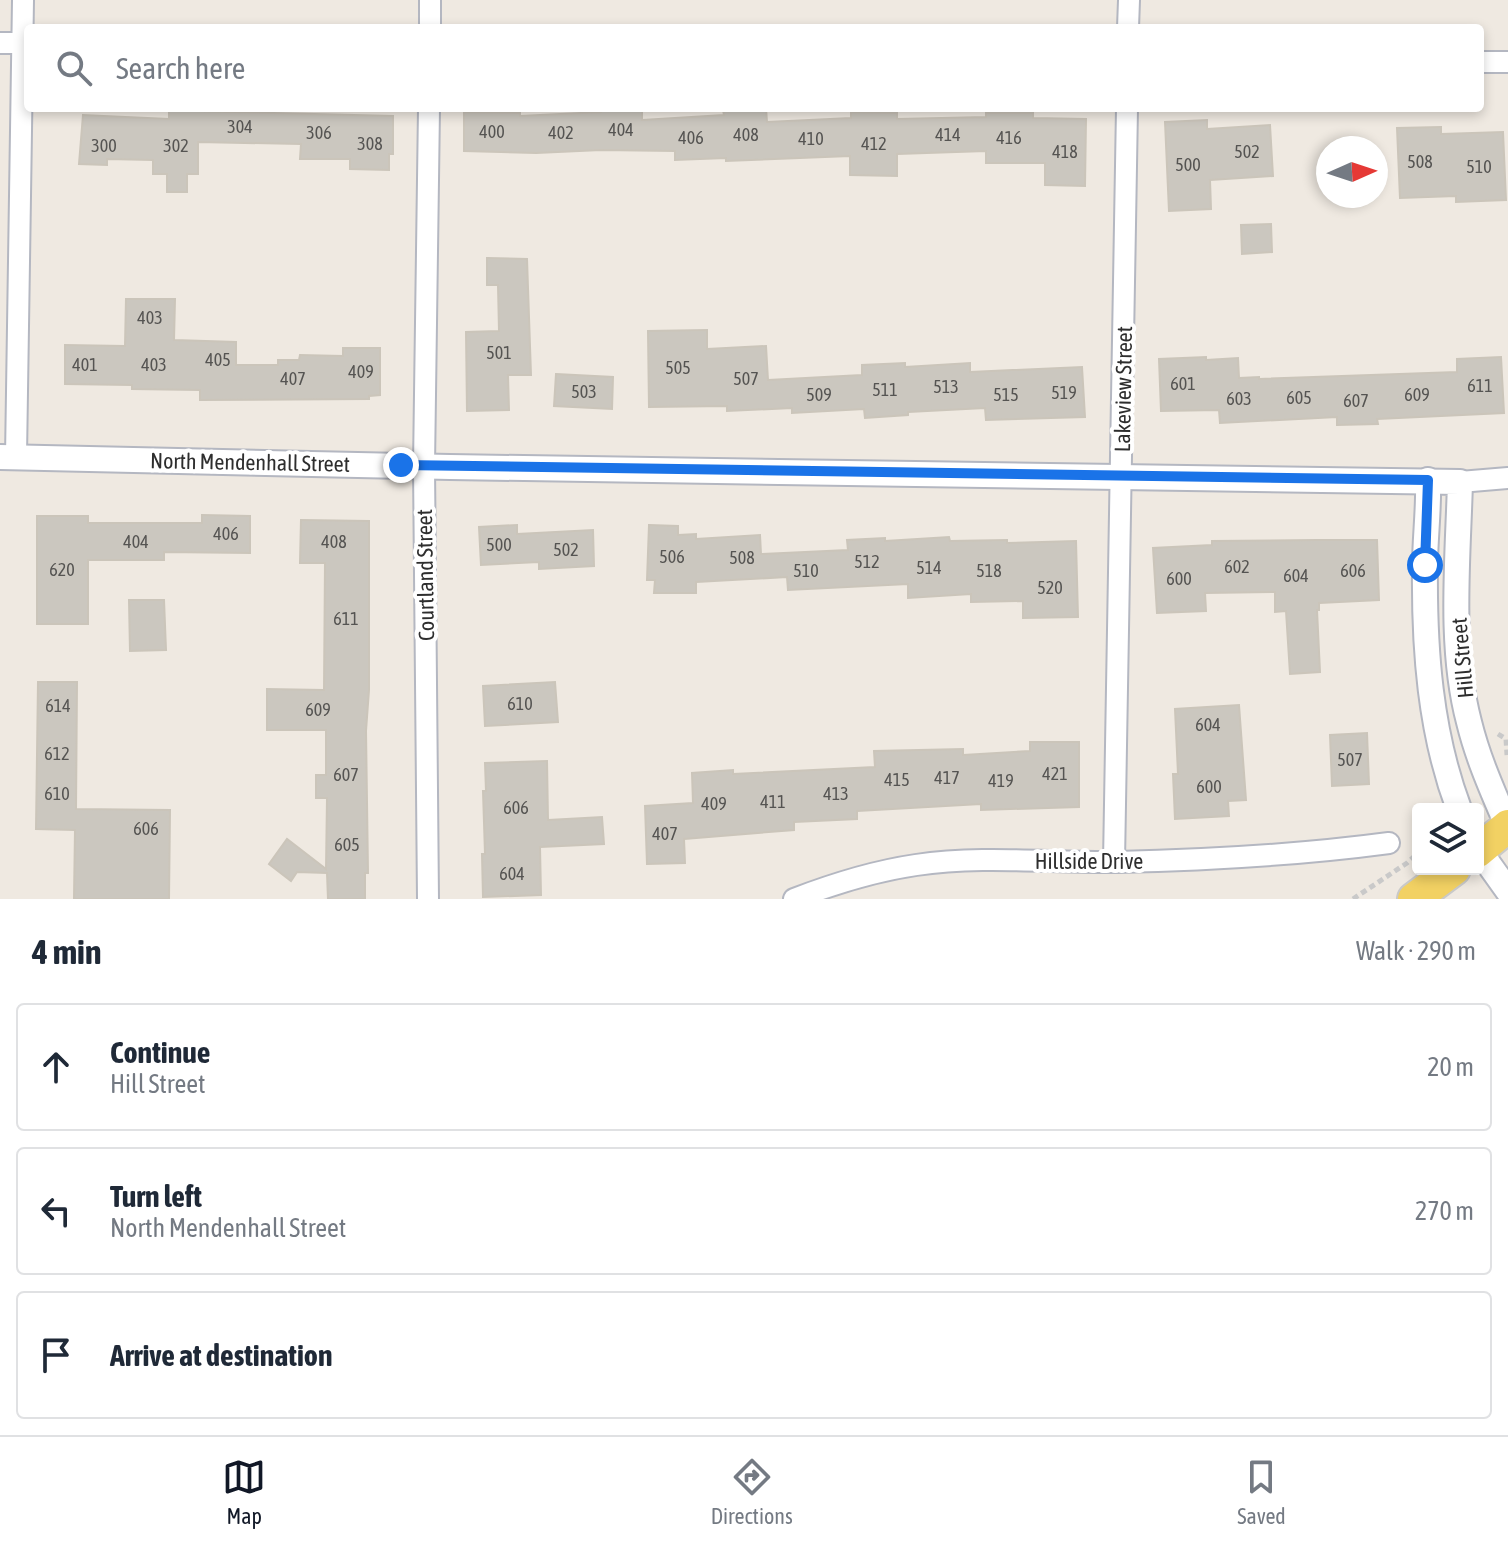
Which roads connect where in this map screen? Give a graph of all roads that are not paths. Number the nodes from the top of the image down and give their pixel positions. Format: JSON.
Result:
{"nodes":[{"id":1,"x":23,"y":0,"type":"edge"},
{"id":2,"x":430,"y":0,"type":"edge"},
{"id":3,"x":1129,"y":0,"type":"edge"},
{"id":4,"x":24,"y":24,"type":"edge"},
{"id":5,"x":430,"y":24,"type":"edge"},
{"id":6,"x":1128,"y":24,"type":"edge"},
{"id":7,"x":0,"y":43,"type":"edge"},
{"id":8,"x":24,"y":43,"type":"edge"},
{"id":9,"x":1484,"y":62,"type":"edge"},
{"id":10,"x":1508,"y":62,"type":"edge"},
{"id":11,"x":24,"y":67,"type":"edge"},
{"id":12,"x":429,"y":112,"type":"edge"},
{"id":13,"x":1127,"y":112,"type":"edge"},
{"id":14,"x":8,"y":457,"type":"edge"},
{"id":15,"x":424,"y":466,"type":"junction"},
{"id":16,"x":1122,"y":477,"type":"junction"},
{"id":17,"x":1508,"y":478,"type":"edge"},
{"id":18,"x":1428,"y":480,"type":"junction"},
{"id":19,"x":1460,"y":482,"type":"junction"},
{"id":20,"x":1457,"y":803,"type":"edge"},
{"id":21,"x":1508,"y":826,"type":"edge"},
{"id":22,"x":1389,"y":843,"type":"dead end"},
{"id":23,"x":1484,"y":845,"type":"edge"},
{"id":24,"x":1484,"y":858,"type":"edge"},
{"id":25,"x":1114,"y":862,"type":"junction"},
{"id":26,"x":1446,"y":875,"type":"edge"},
{"id":27,"x":1508,"y":891,"type":"edge"},
{"id":28,"x":428,"y":899,"type":"edge"},
{"id":29,"x":794,"y":899,"type":"edge"},
{"id":30,"x":1414,"y":899,"type":"edge"}],
"edges":[{"from":1,"to":4,"type":"street"},
{"from":2,"to":5,"type":"street"},
{"from":3,"to":6,"type":"street"},
{"from":7,"to":8,"type":"street"},
{"from":9,"to":10,"type":"street"},
{"from":11,"to":14,"type":"street"},
{"from":12,"to":15,"type":"street","name":"Courtland Street"},
{"from":13,"to":16,"type":"street","name":"Lakeview Street"},
{"from":14,"to":15,"type":"street","name":"North Mendenhall Street"},
{"from":15,"to":16,"type":"street","name":"North Mendenhall Street"},
{"from":15,"to":28,"type":"street","name":"Courtland Street"},
{"from":16,"to":18,"type":"street","name":"North Mendenhall Street"},
{"from":16,"to":25,"type":"street","name":"Lakeview Street"},
{"from":17,"to":19,"type":"street","name":"North Mendenhall Street"},
{"from":18,"to":19,"type":"street","name":"North Mendenhall Street"},
{"from":18,"to":20,"type":"street","name":"Hill Street"},
{"from":19,"to":21,"type":"street","name":"Hill Street"},
{"from":21,"to":23,"type":"main road"},
{"from":22,"to":25,"type":"street","name":"Hillside Drive"},
{"from":24,"to":27,"type":"street"},
{"from":25,"to":29,"type":"street","name":"Hillside Drive"},
{"from":26,"to":30,"type":"main road"}]}
